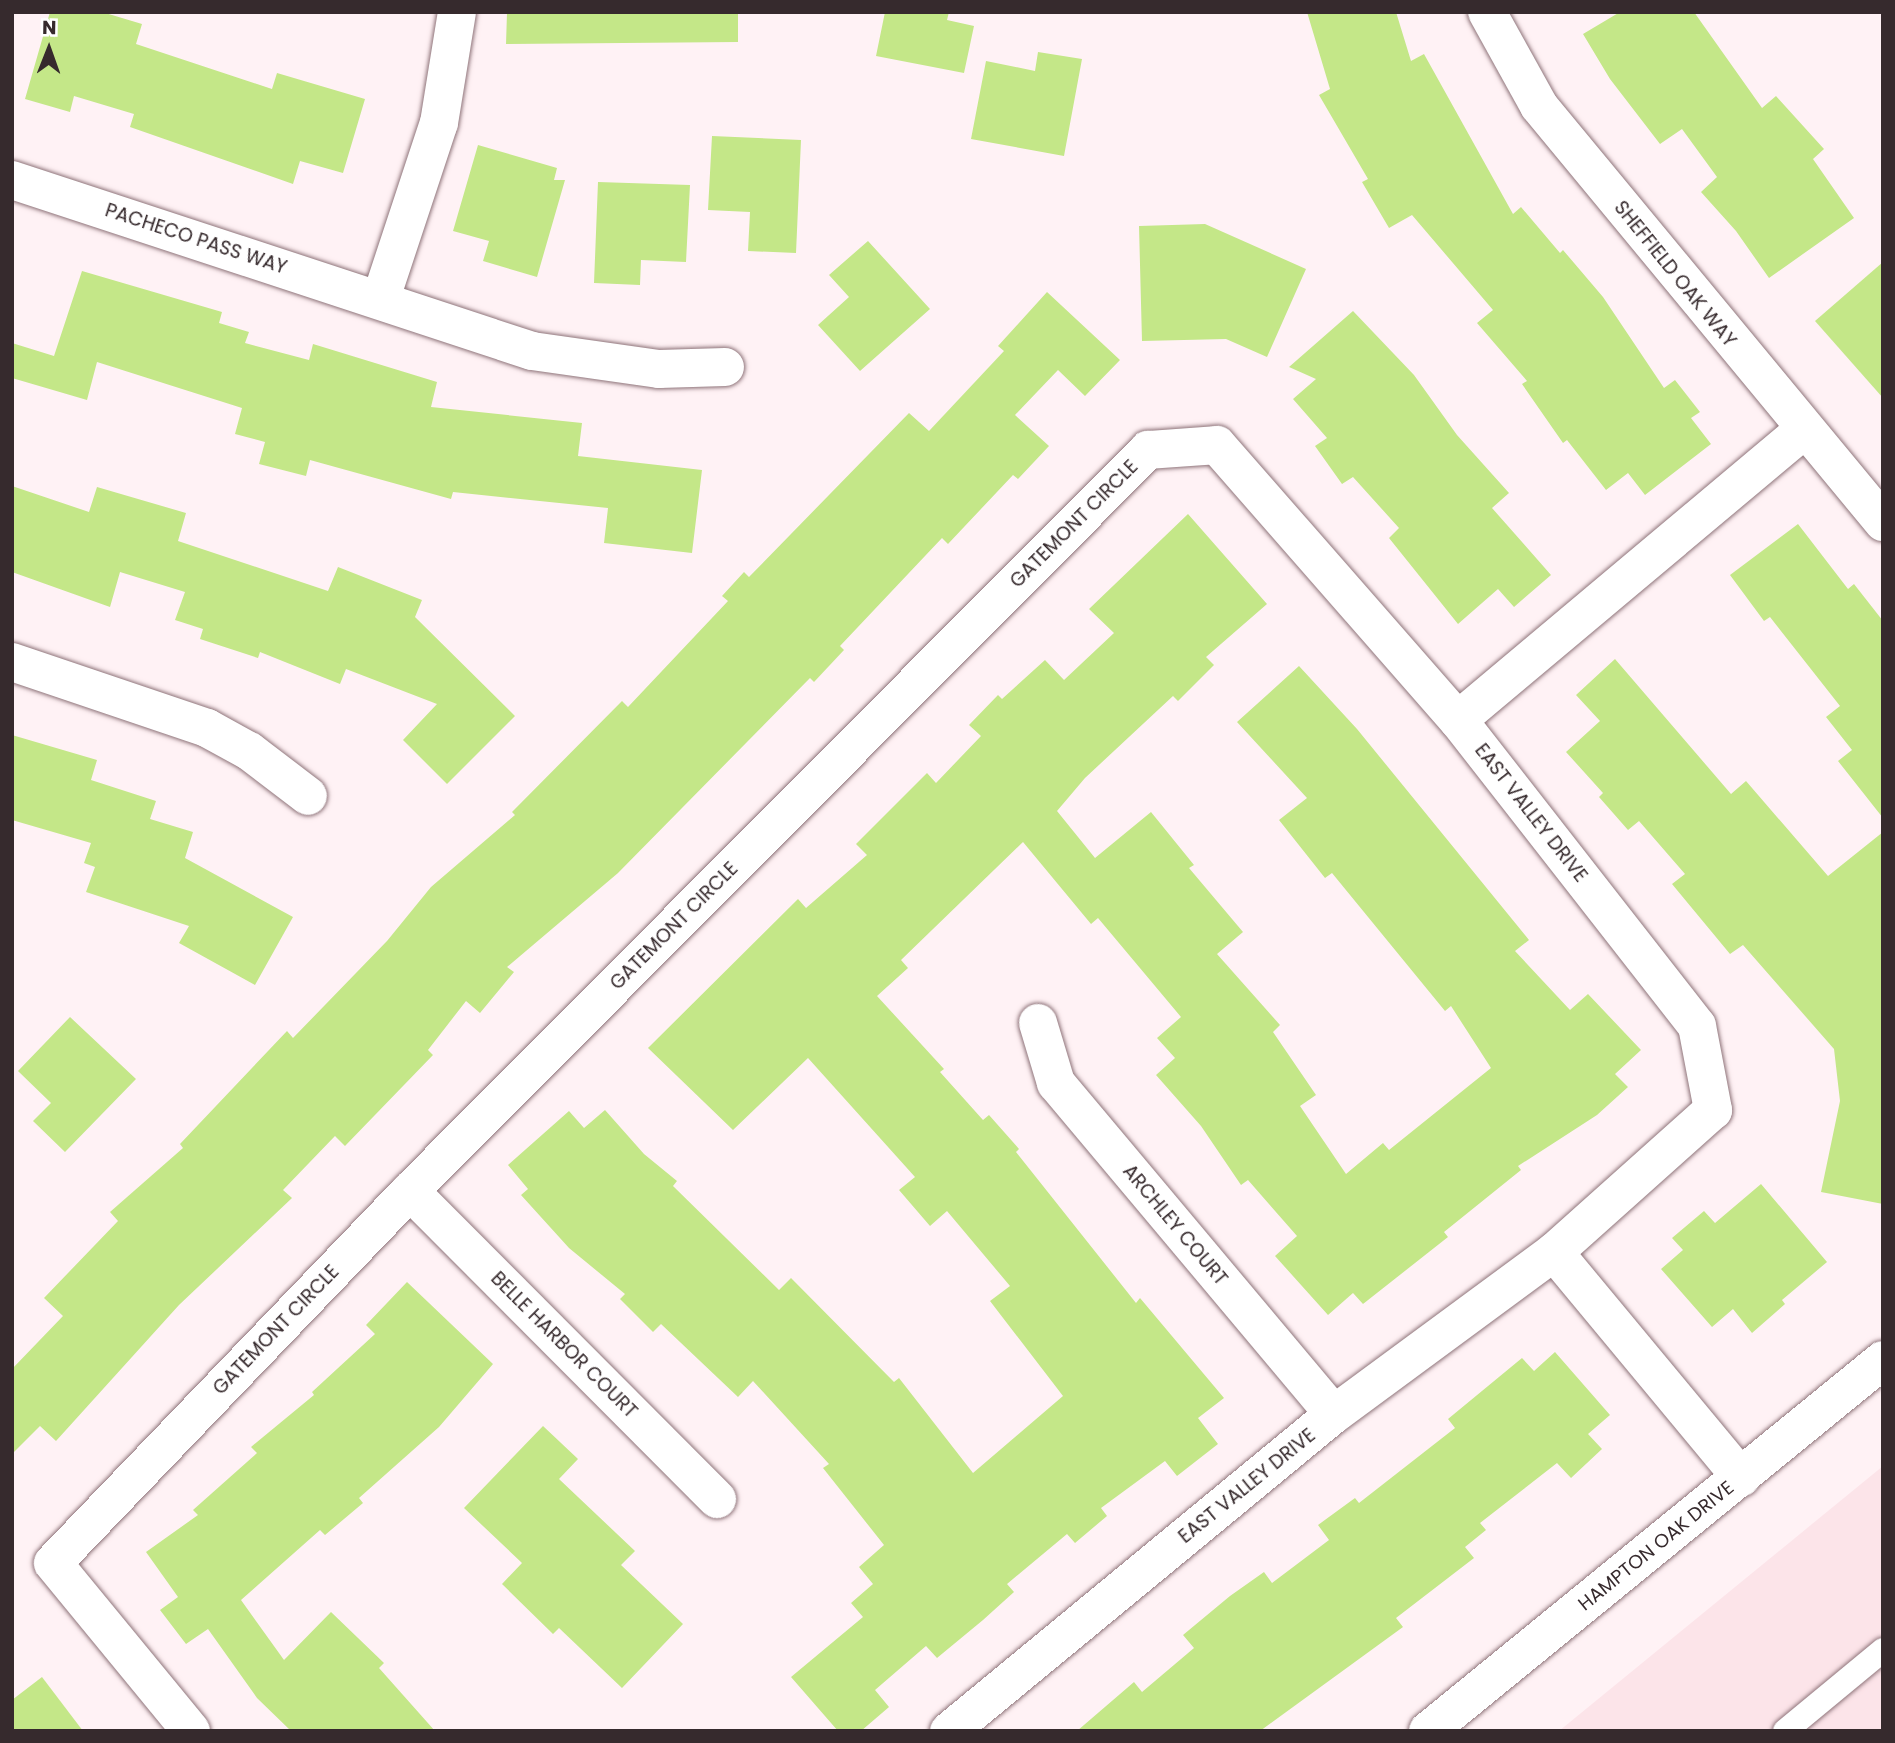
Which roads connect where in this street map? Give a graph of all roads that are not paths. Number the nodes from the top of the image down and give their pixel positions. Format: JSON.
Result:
{"nodes":[{"id":1,"x":457,"y":12,"type":"edge"},
{"id":2,"x":1487,"y":12,"type":"edge"},
{"id":3,"x":12,"y":180,"type":"edge"},
{"id":4,"x":380,"y":298,"type":"junction"},
{"id":5,"x":725,"y":367,"type":"dead end"},
{"id":6,"x":1803,"y":430,"type":"junction"},
{"id":7,"x":1883,"y":522,"type":"edge"},
{"id":8,"x":12,"y":662,"type":"edge"},
{"id":9,"x":1458,"y":720,"type":"junction"},
{"id":10,"x":308,"y":796,"type":"dead end"},
{"id":11,"x":1038,"y":1023,"type":"dead end"},
{"id":12,"x":410,"y":1191,"type":"junction"},
{"id":13,"x":1554,"y":1252,"type":"junction"},
{"id":14,"x":1883,"y":1360,"type":"edge"},
{"id":15,"x":1334,"y":1414,"type":"junction"},
{"id":16,"x":1741,"y":1477,"type":"junction"},
{"id":17,"x":717,"y":1499,"type":"dead end"},
{"id":18,"x":1883,"y":1650,"type":"edge"},
{"id":19,"x":191,"y":1731,"type":"edge"},
{"id":20,"x":949,"y":1731,"type":"edge"},
{"id":21,"x":1428,"y":1731,"type":"edge"},
{"id":22,"x":1785,"y":1731,"type":"edge"}],
"edges":[{"from":1,"to":4,"type":"street"},
{"from":2,"to":6,"type":"street","name":"SHEFFIELD OAK WAY"},
{"from":3,"to":4,"type":"street","name":"PACHECO PASS WAY"},
{"from":4,"to":5,"type":"street","name":"PACHECO PASS WAY"},
{"from":6,"to":7,"type":"street","name":"SHEFFIELD OAK WAY"},
{"from":6,"to":9,"type":"street"},
{"from":8,"to":10,"type":"street"},
{"from":9,"to":12,"type":"street","name":"GATEMONT CIRCLE"},
{"from":9,"to":13,"type":"street","name":"EAST VALLEY DRIVE"},
{"from":11,"to":15,"type":"street","name":"ARCHLEY COURT"},
{"from":12,"to":17,"type":"street","name":"BELLE HARBOR COURT"},
{"from":12,"to":19,"type":"street","name":"GATEMONT CIRCLE"},
{"from":13,"to":15,"type":"street","name":"EAST VALLEY DRIVE"},
{"from":13,"to":16,"type":"street"},
{"from":14,"to":16,"type":"street","name":"HAMPTON OAK DRIVE"},
{"from":15,"to":20,"type":"street","name":"EAST VALLEY DRIVE"},
{"from":16,"to":21,"type":"street","name":"HAMPTON OAK DRIVE"},
{"from":18,"to":22,"type":"lane"}]}
